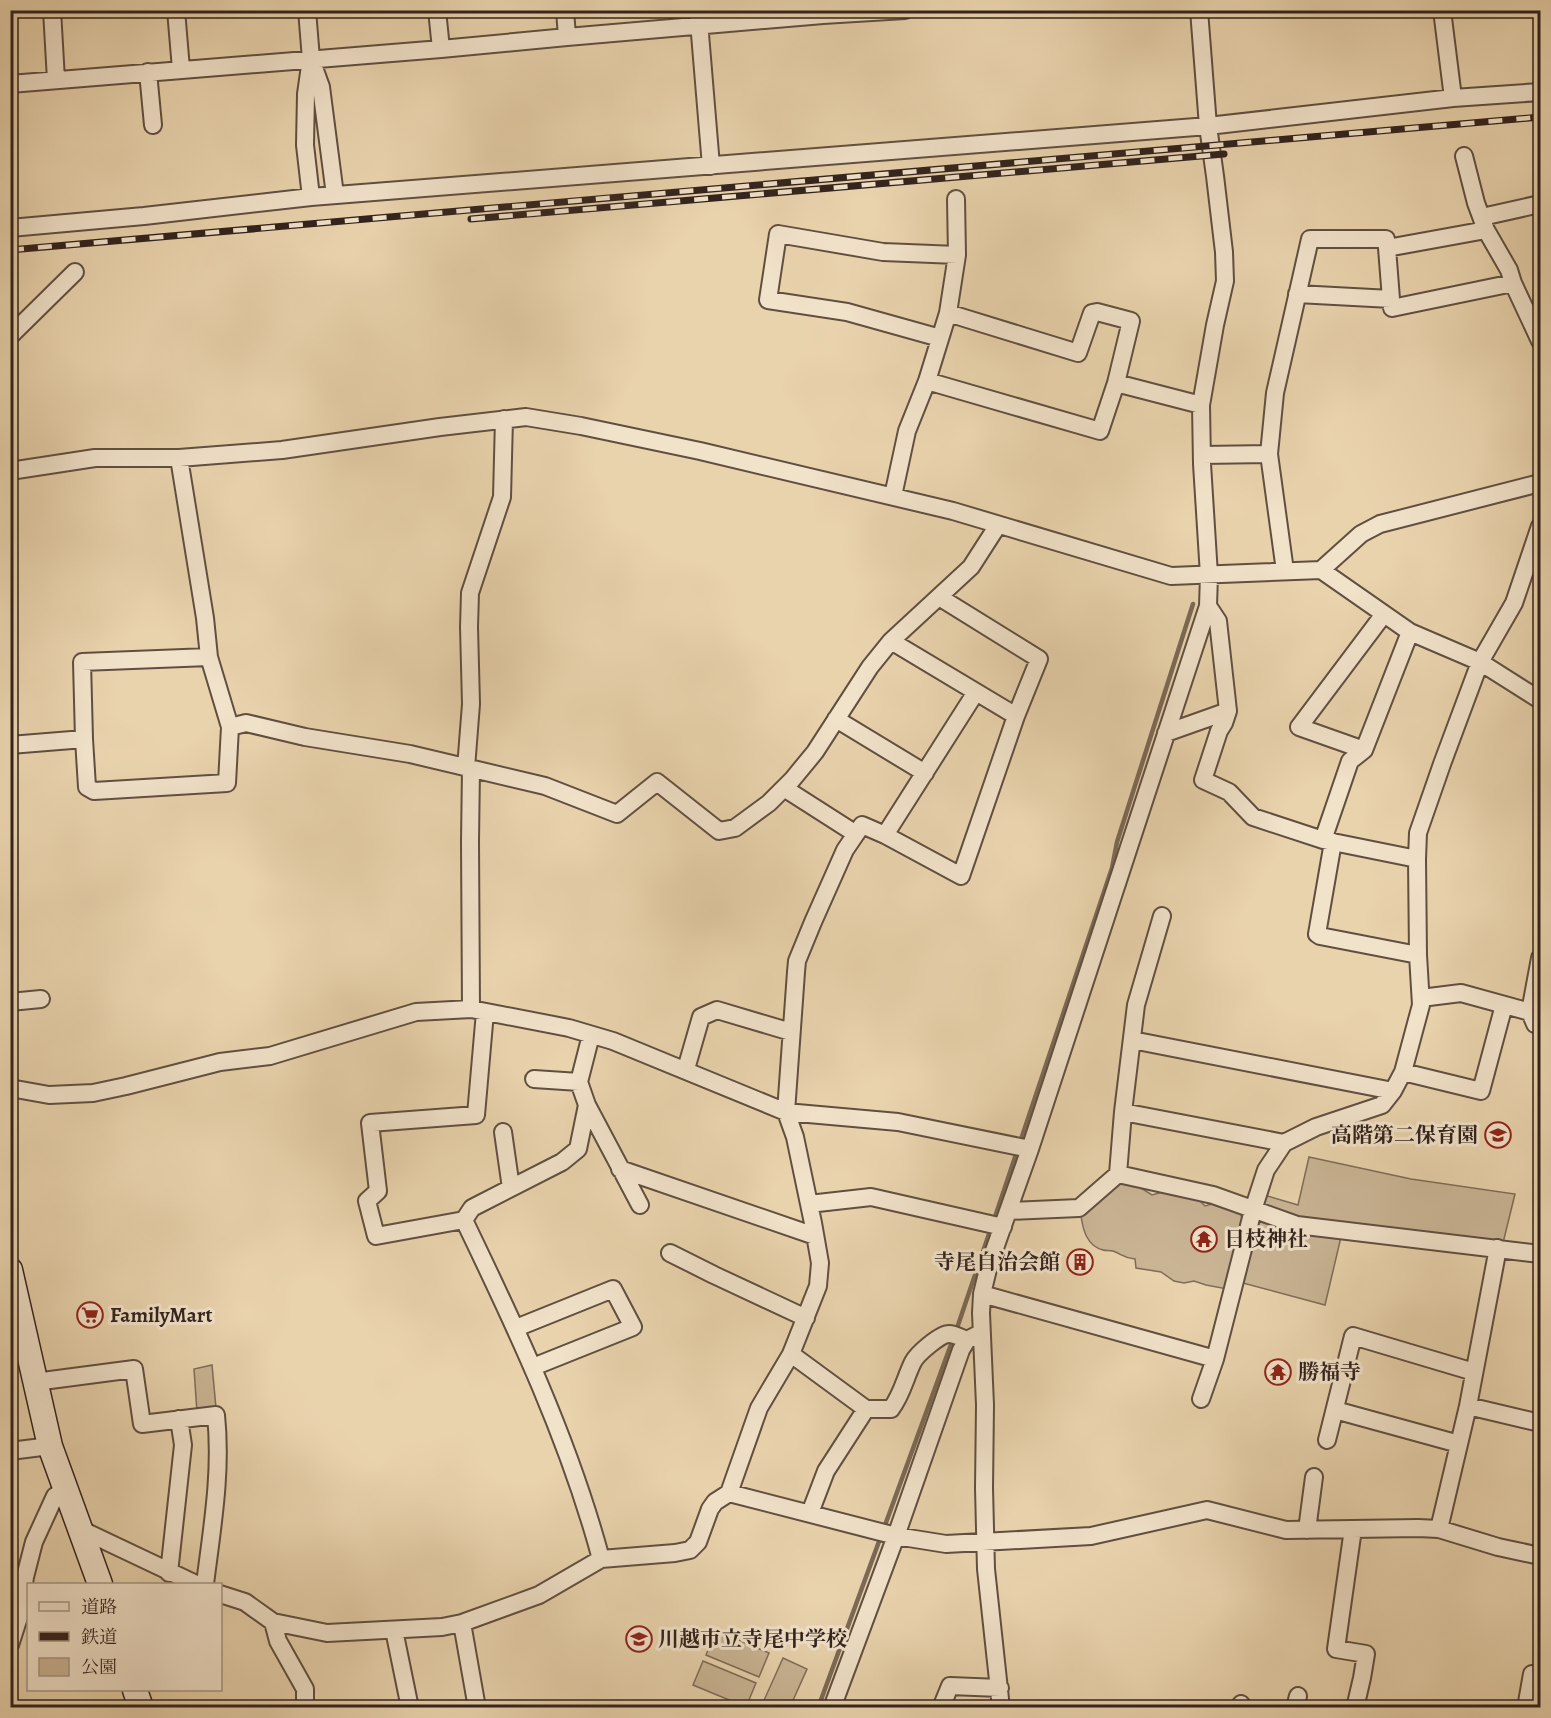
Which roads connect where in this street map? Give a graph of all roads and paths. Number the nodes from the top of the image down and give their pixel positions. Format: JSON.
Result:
{"nodes":[{"id":1,"x":52,"y":10,"type":"edge"},
{"id":2,"x":176,"y":10,"type":"edge"},
{"id":3,"x":307,"y":10,"type":"edge"},
{"id":4,"x":437,"y":10,"type":"edge"},
{"id":5,"x":565,"y":10,"type":"edge"},
{"id":6,"x":905,"y":10,"type":"edge"},
{"id":7,"x":1199,"y":10,"type":"edge"},
{"id":8,"x":1442,"y":10,"type":"edge"},
{"id":9,"x":823,"y":13,"type":"edge"},
{"id":10,"x":698,"y":18,"type":"edge"},
{"id":11,"x":567,"y":37,"type":"junction"},
{"id":12,"x":441,"y":50,"type":"junction"},
{"id":13,"x":311,"y":59,"type":"junction"},
{"id":14,"x":181,"y":69,"type":"junction"},
{"id":15,"x":148,"y":72,"type":"junction"},
{"id":16,"x":56,"y":80,"type":"junction"},
{"id":17,"x":10,"y":84,"type":"edge"},
{"id":18,"x":1540,"y":92,"type":"edge"},
{"id":19,"x":1453,"y":98,"type":"junction"},
{"id":20,"x":153,"y":125,"type":"dead end"},
{"id":21,"x":1208,"y":126,"type":"junction"},
{"id":22,"x":1464,"y":156,"type":"dead end"},
{"id":23,"x":711,"y":166,"type":"junction"},
{"id":24,"x":335,"y":195,"type":"junction"},
{"id":25,"x":311,"y":197,"type":"junction"},
{"id":26,"x":956,"y":199,"type":"dead end"},
{"id":27,"x":1540,"y":204,"type":"edge"},
{"id":28,"x":1484,"y":223,"type":"junction"},
{"id":29,"x":10,"y":228,"type":"edge"},
{"id":30,"x":1388,"y":248,"type":"junction"},
{"id":31,"x":957,"y":255,"type":"junction"},
{"id":32,"x":75,"y":272,"type":"dead end"},
{"id":33,"x":1513,"y":283,"type":"junction"},
{"id":34,"x":1297,"y":294,"type":"junction"},
{"id":35,"x":1391,"y":299,"type":"junction"},
{"id":36,"x":948,"y":313,"type":"junction"},
{"id":37,"x":10,"y":336,"type":"edge"},
{"id":38,"x":940,"y":338,"type":"junction"},
{"id":39,"x":1540,"y":341,"type":"edge"},
{"id":40,"x":927,"y":381,"type":"junction"},
{"id":41,"x":1116,"y":383,"type":"junction"},
{"id":42,"x":1201,"y":405,"type":"junction"},
{"id":43,"x":504,"y":419,"type":"junction"},
{"id":44,"x":1269,"y":454,"type":"junction"},
{"id":45,"x":1202,"y":455,"type":"junction"},
{"id":46,"x":179,"y":458,"type":"junction"},
{"id":47,"x":10,"y":471,"type":"edge"},
{"id":48,"x":1540,"y":483,"type":"edge"},
{"id":49,"x":893,"y":496,"type":"junction"},
{"id":50,"x":998,"y":525,"type":"junction"},
{"id":51,"x":1540,"y":526,"type":"edge"},
{"id":52,"x":1321,"y":570,"type":"junction"},
{"id":53,"x":1284,"y":571,"type":"junction"},
{"id":54,"x":1209,"y":575,"type":"junction"},
{"id":55,"x":939,"y":597,"type":"junction"},
{"id":56,"x":1208,"y":606,"type":"junction"},
{"id":57,"x":1384,"y":614,"type":"junction"},
{"id":58,"x":1410,"y":632,"type":"junction"},
{"id":59,"x":891,"y":641,"type":"junction"},
{"id":60,"x":209,"y":657,"type":"junction"},
{"id":61,"x":1480,"y":662,"type":"junction"},
{"id":62,"x":976,"y":692,"type":"junction"},
{"id":63,"x":1540,"y":700,"type":"edge"},
{"id":64,"x":1228,"y":711,"type":"junction"},
{"id":65,"x":1016,"y":716,"type":"junction"},
{"id":66,"x":836,"y":719,"type":"junction"},
{"id":67,"x":230,"y":727,"type":"junction"},
{"id":68,"x":1166,"y":733,"type":"junction"},
{"id":69,"x":84,"y":739,"type":"junction"},
{"id":70,"x":10,"y":745,"type":"edge"},
{"id":71,"x":1364,"y":750,"type":"junction"},
{"id":72,"x":468,"y":768,"type":"junction"},
{"id":73,"x":924,"y":773,"type":"junction"},
{"id":74,"x":784,"y":788,"type":"junction"},
{"id":75,"x":856,"y":834,"type":"junction"},
{"id":76,"x":885,"y":835,"type":"junction"},
{"id":77,"x":1328,"y":841,"type":"junction"},
{"id":78,"x":1417,"y":859,"type":"junction"},
{"id":79,"x":1162,"y":916,"type":"dead end"},
{"id":80,"x":1418,"y":955,"type":"junction"},
{"id":81,"x":1540,"y":958,"type":"edge"},
{"id":82,"x":1540,"y":967,"type":"edge"},
{"id":83,"x":1420,"y":998,"type":"junction"},
{"id":84,"x":40,"y":999,"type":"dead end"},
{"id":85,"x":10,"y":1002,"type":"edge"},
{"id":86,"x":1504,"y":1005,"type":"junction"},
{"id":87,"x":478,"y":1011,"type":"junction"},
{"id":88,"x":1535,"y":1018,"type":"edge"},
{"id":89,"x":791,"y":1032,"type":"junction"},
{"id":90,"x":591,"y":1035,"type":"junction"},
{"id":91,"x":1132,"y":1040,"type":"junction"},
{"id":92,"x":686,"y":1070,"type":"junction"},
{"id":93,"x":1403,"y":1072,"type":"junction"},
{"id":94,"x":534,"y":1079,"type":"dead end"},
{"id":95,"x":579,"y":1082,"type":"junction"},
{"id":96,"x":10,"y":1088,"type":"edge"},
{"id":97,"x":1393,"y":1091,"type":"junction"},
{"id":98,"x":587,"y":1104,"type":"junction"},
{"id":99,"x":786,"y":1112,"type":"junction"},
{"id":100,"x":1123,"y":1112,"type":"junction"},
{"id":101,"x":503,"y":1132,"type":"dead end"},
{"id":102,"x":1284,"y":1143,"type":"junction"},
{"id":103,"x":1030,"y":1149,"type":"junction"},
{"id":104,"x":620,"y":1168,"type":"junction"},
{"id":105,"x":1118,"y":1174,"type":"junction"},
{"id":106,"x":511,"y":1188,"type":"junction"},
{"id":107,"x":809,"y":1204,"type":"junction"},
{"id":108,"x":640,"y":1206,"type":"dead end"},
{"id":109,"x":1253,"y":1210,"type":"junction"},
{"id":110,"x":1006,"y":1219,"type":"junction"},
{"id":111,"x":464,"y":1220,"type":"junction"},
{"id":112,"x":815,"y":1236,"type":"junction"},
{"id":113,"x":1498,"y":1248,"type":"junction"},
{"id":114,"x":670,"y":1253,"type":"dead end"},
{"id":115,"x":1540,"y":1254,"type":"edge"},
{"id":116,"x":10,"y":1270,"type":"edge"},
{"id":117,"x":982,"y":1294,"type":"junction"},
{"id":118,"x":806,"y":1318,"type":"junction"},
{"id":119,"x":516,"y":1328,"type":"junction"},
{"id":120,"x":974,"y":1336,"type":"junction"},
{"id":121,"x":791,"y":1354,"type":"junction"},
{"id":122,"x":1215,"y":1359,"type":"junction"},
{"id":123,"x":533,"y":1367,"type":"junction"},
{"id":124,"x":1474,"y":1372,"type":"junction"},
{"id":125,"x":36,"y":1382,"type":"junction"},
{"id":126,"x":1201,"y":1399,"type":"dead end"},
{"id":127,"x":1468,"y":1406,"type":"junction"},
{"id":128,"x":866,"y":1409,"type":"junction"},
{"id":129,"x":1335,"y":1410,"type":"junction"},
{"id":130,"x":179,"y":1419,"type":"junction"},
{"id":131,"x":1540,"y":1422,"type":"edge"},
{"id":132,"x":1327,"y":1440,"type":"dead end"},
{"id":133,"x":1459,"y":1444,"type":"junction"},
{"id":134,"x":50,"y":1446,"type":"junction"},
{"id":135,"x":10,"y":1451,"type":"edge"},
{"id":136,"x":1314,"y":1477,"type":"dead end"},
{"id":137,"x":65,"y":1490,"type":"junction"},
{"id":138,"x":729,"y":1493,"type":"junction"},
{"id":139,"x":810,"y":1513,"type":"junction"},
{"id":140,"x":1353,"y":1529,"type":"junction"},
{"id":141,"x":1439,"y":1529,"type":"junction"},
{"id":142,"x":82,"y":1530,"type":"junction"},
{"id":143,"x":1307,"y":1530,"type":"junction"},
{"id":144,"x":896,"y":1536,"type":"junction"},
{"id":145,"x":985,"y":1542,"type":"junction"},
{"id":146,"x":1540,"y":1556,"type":"edge"},
{"id":147,"x":601,"y":1559,"type":"junction"},
{"id":148,"x":10,"y":1569,"type":"edge"},
{"id":149,"x":169,"y":1573,"type":"junction"},
{"id":150,"x":26,"y":1577,"type":"junction"},
{"id":151,"x":100,"y":1583,"type":"edge"},
{"id":152,"x":194,"y":1583,"type":"edge"},
{"id":153,"x":205,"y":1583,"type":"edge"},
{"id":154,"x":222,"y":1595,"type":"edge"},
{"id":155,"x":273,"y":1622,"type":"junction"},
{"id":156,"x":462,"y":1623,"type":"junction"},
{"id":157,"x":394,"y":1630,"type":"junction"},
{"id":158,"x":10,"y":1645,"type":"edge"},
{"id":159,"x":1540,"y":1675,"type":"edge"},
{"id":160,"x":1000,"y":1688,"type":"junction"},
{"id":161,"x":136,"y":1691,"type":"edge"},
{"id":162,"x":141,"y":1707,"type":"edge"},
{"id":163,"x":305,"y":1707,"type":"edge"},
{"id":164,"x":410,"y":1707,"type":"edge"},
{"id":165,"x":477,"y":1707,"type":"edge"},
{"id":166,"x":832,"y":1707,"type":"edge"},
{"id":167,"x":941,"y":1707,"type":"edge"},
{"id":168,"x":1001,"y":1707,"type":"edge"},
{"id":169,"x":1355,"y":1707,"type":"edge"},
{"id":170,"x":1526,"y":1707,"type":"edge"}],
"edges":[{"from":1,"to":16,"type":"street"},
{"from":2,"to":14,"type":"street"},
{"from":3,"to":13,"type":"street"},
{"from":4,"to":12,"type":"street"},
{"from":5,"to":11,"type":"street"},
{"from":6,"to":9,"type":"street"},
{"from":7,"to":21,"type":"street"},
{"from":8,"to":19,"type":"street"},
{"from":9,"to":10,"type":"street"},
{"from":10,"to":11,"type":"street"},
{"from":10,"to":23,"type":"street"},
{"from":11,"to":12,"type":"street"},
{"from":12,"to":13,"type":"street"},
{"from":13,"to":14,"type":"street"},
{"from":13,"to":24,"type":"street"},
{"from":13,"to":25,"type":"street"},
{"from":14,"to":15,"type":"street"},
{"from":15,"to":16,"type":"street"},
{"from":15,"to":20,"type":"street"},
{"from":16,"to":17,"type":"street"},
{"from":18,"to":19,"type":"street"},
{"from":19,"to":21,"type":"street"},
{"from":21,"to":23,"type":"street"},
{"from":21,"to":42,"type":"street"},
{"from":22,"to":28,"type":"street"},
{"from":23,"to":24,"type":"street"},
{"from":24,"to":25,"type":"street"},
{"from":25,"to":29,"type":"street"},
{"from":26,"to":31,"type":"street"},
{"from":27,"to":28,"type":"street"},
{"from":28,"to":30,"type":"street"},
{"from":28,"to":33,"type":"street"},
{"from":30,"to":34,"type":"street"},
{"from":30,"to":35,"type":"street"},
{"from":31,"to":36,"type":"street"},
{"from":31,"to":38,"type":"street"},
{"from":32,"to":37,"type":"street"},
{"from":33,"to":35,"type":"street"},
{"from":33,"to":39,"type":"street"},
{"from":34,"to":35,"type":"street"},
{"from":34,"to":44,"type":"street"},
{"from":36,"to":38,"type":"street"},
{"from":36,"to":41,"type":"street"},
{"from":38,"to":40,"type":"street"},
{"from":40,"to":41,"type":"street"},
{"from":40,"to":49,"type":"street"},
{"from":41,"to":42,"type":"street"},
{"from":42,"to":45,"type":"street"},
{"from":43,"to":46,"type":"street"},
{"from":43,"to":49,"type":"street"},
{"from":43,"to":72,"type":"street"},
{"from":44,"to":45,"type":"street"},
{"from":44,"to":53,"type":"street"},
{"from":45,"to":54,"type":"street"},
{"from":46,"to":47,"type":"street"},
{"from":46,"to":60,"type":"street"},
{"from":48,"to":52,"type":"street"},
{"from":49,"to":50,"type":"street"},
{"from":50,"to":54,"type":"street"},
{"from":50,"to":55,"type":"street"},
{"from":51,"to":61,"type":"street"},
{"from":52,"to":53,"type":"street"},
{"from":52,"to":57,"type":"street"},
{"from":53,"to":54,"type":"street"},
{"from":54,"to":56,"type":"street"},
{"from":55,"to":59,"type":"street"},
{"from":55,"to":65,"type":"street"},
{"from":56,"to":64,"type":"street"},
{"from":56,"to":68,"type":"street"},
{"from":57,"to":58,"type":"street"},
{"from":57,"to":71,"type":"street"},
{"from":58,"to":61,"type":"street"},
{"from":58,"to":71,"type":"street"},
{"from":59,"to":62,"type":"street"},
{"from":59,"to":66,"type":"street"},
{"from":60,"to":67,"type":"street"},
{"from":60,"to":69,"type":"street"},
{"from":61,"to":63,"type":"street"},
{"from":61,"to":78,"type":"street"},
{"from":62,"to":65,"type":"street"},
{"from":62,"to":73,"type":"street"},
{"from":64,"to":68,"type":"street"},
{"from":64,"to":77,"type":"street"},
{"from":65,"to":76,"type":"street"},
{"from":66,"to":73,"type":"street"},
{"from":66,"to":74,"type":"street"},
{"from":67,"to":69,"type":"street"},
{"from":67,"to":72,"type":"street"},
{"from":68,"to":103,"type":"street"},
{"from":69,"to":70,"type":"street"},
{"from":71,"to":77,"type":"street"},
{"from":72,"to":74,"type":"street"},
{"from":72,"to":87,"type":"street"},
{"from":73,"to":76,"type":"street"},
{"from":74,"to":75,"type":"street"},
{"from":75,"to":76,"type":"street"},
{"from":75,"to":89,"type":"street"},
{"from":77,"to":78,"type":"street"},
{"from":77,"to":80,"type":"street"},
{"from":78,"to":80,"type":"street"},
{"from":79,"to":91,"type":"street"},
{"from":80,"to":83,"type":"street"},
{"from":81,"to":82,"type":"street"},
{"from":82,"to":88,"type":"street"},
{"from":83,"to":86,"type":"street"},
{"from":83,"to":93,"type":"street"},
{"from":84,"to":85,"type":"street"},
{"from":86,"to":88,"type":"street"},
{"from":86,"to":93,"type":"street"},
{"from":87,"to":90,"type":"street"},
{"from":87,"to":96,"type":"street"},
{"from":87,"to":111,"type":"street"},
{"from":89,"to":92,"type":"street"},
{"from":89,"to":99,"type":"street"},
{"from":90,"to":92,"type":"street"},
{"from":90,"to":95,"type":"street"},
{"from":91,"to":97,"type":"street"},
{"from":91,"to":100,"type":"street"},
{"from":92,"to":99,"type":"street"},
{"from":93,"to":97,"type":"street"},
{"from":94,"to":95,"type":"street"},
{"from":95,"to":98,"type":"street"},
{"from":97,"to":102,"type":"street"},
{"from":98,"to":104,"type":"street"},
{"from":98,"to":106,"type":"street"},
{"from":99,"to":103,"type":"street"},
{"from":99,"to":107,"type":"street"},
{"from":100,"to":102,"type":"street"},
{"from":100,"to":105,"type":"street"},
{"from":101,"to":106,"type":"street"},
{"from":102,"to":109,"type":"street"},
{"from":103,"to":110,"type":"street"},
{"from":104,"to":108,"type":"street"},
{"from":104,"to":112,"type":"street"},
{"from":105,"to":109,"type":"street"},
{"from":105,"to":110,"type":"street"},
{"from":106,"to":111,"type":"street"},
{"from":107,"to":110,"type":"street"},
{"from":107,"to":112,"type":"street"},
{"from":109,"to":113,"type":"street"},
{"from":109,"to":122,"type":"street"},
{"from":110,"to":117,"type":"street"},
{"from":111,"to":119,"type":"street"},
{"from":112,"to":118,"type":"street"},
{"from":113,"to":115,"type":"street"},
{"from":113,"to":124,"type":"street"},
{"from":114,"to":118,"type":"street"},
{"from":116,"to":125,"type":"street"},
{"from":117,"to":120,"type":"street"},
{"from":117,"to":122,"type":"street"},
{"from":118,"to":121,"type":"street"},
{"from":119,"to":123,"type":"street"},
{"from":119,"to":123,"type":"street"},
{"from":120,"to":128,"type":"street"},
{"from":120,"to":144,"type":"street"},
{"from":120,"to":145,"type":"street"},
{"from":121,"to":128,"type":"street"},
{"from":121,"to":138,"type":"street"},
{"from":122,"to":126,"type":"street"},
{"from":123,"to":147,"type":"street"},
{"from":124,"to":127,"type":"street"},
{"from":124,"to":129,"type":"street"},
{"from":125,"to":130,"type":"street"},
{"from":125,"to":134,"type":"street"},
{"from":127,"to":131,"type":"street"},
{"from":127,"to":133,"type":"street"},
{"from":128,"to":139,"type":"street"},
{"from":129,"to":132,"type":"street"},
{"from":129,"to":133,"type":"street"},
{"from":130,"to":149,"type":"street"},
{"from":130,"to":153,"type":"street"},
{"from":133,"to":141,"type":"street"},
{"from":134,"to":135,"type":"street"},
{"from":134,"to":137,"type":"street"},
{"from":136,"to":143,"type":"street"},
{"from":137,"to":142,"type":"street"},
{"from":137,"to":150,"type":"street"},
{"from":138,"to":139,"type":"street"},
{"from":138,"to":147,"type":"street"},
{"from":139,"to":144,"type":"street"},
{"from":140,"to":141,"type":"street"},
{"from":140,"to":143,"type":"street"},
{"from":140,"to":169,"type":"street"},
{"from":141,"to":146,"type":"street"},
{"from":142,"to":149,"type":"street"},
{"from":142,"to":151,"type":"street"},
{"from":143,"to":145,"type":"street"},
{"from":144,"to":145,"type":"street"},
{"from":144,"to":166,"type":"street"},
{"from":145,"to":160,"type":"street"},
{"from":147,"to":156,"type":"street"},
{"from":148,"to":150,"type":"street"},
{"from":149,"to":152,"type":"street"},
{"from":150,"to":158,"type":"street"},
{"from":154,"to":155,"type":"street"},
{"from":155,"to":157,"type":"street"},
{"from":155,"to":163,"type":"street"},
{"from":156,"to":157,"type":"street"},
{"from":156,"to":165,"type":"street"},
{"from":157,"to":164,"type":"street"},
{"from":159,"to":170,"type":"street"},
{"from":160,"to":167,"type":"street"},
{"from":160,"to":168,"type":"street"},
{"from":161,"to":162,"type":"street"}]}
